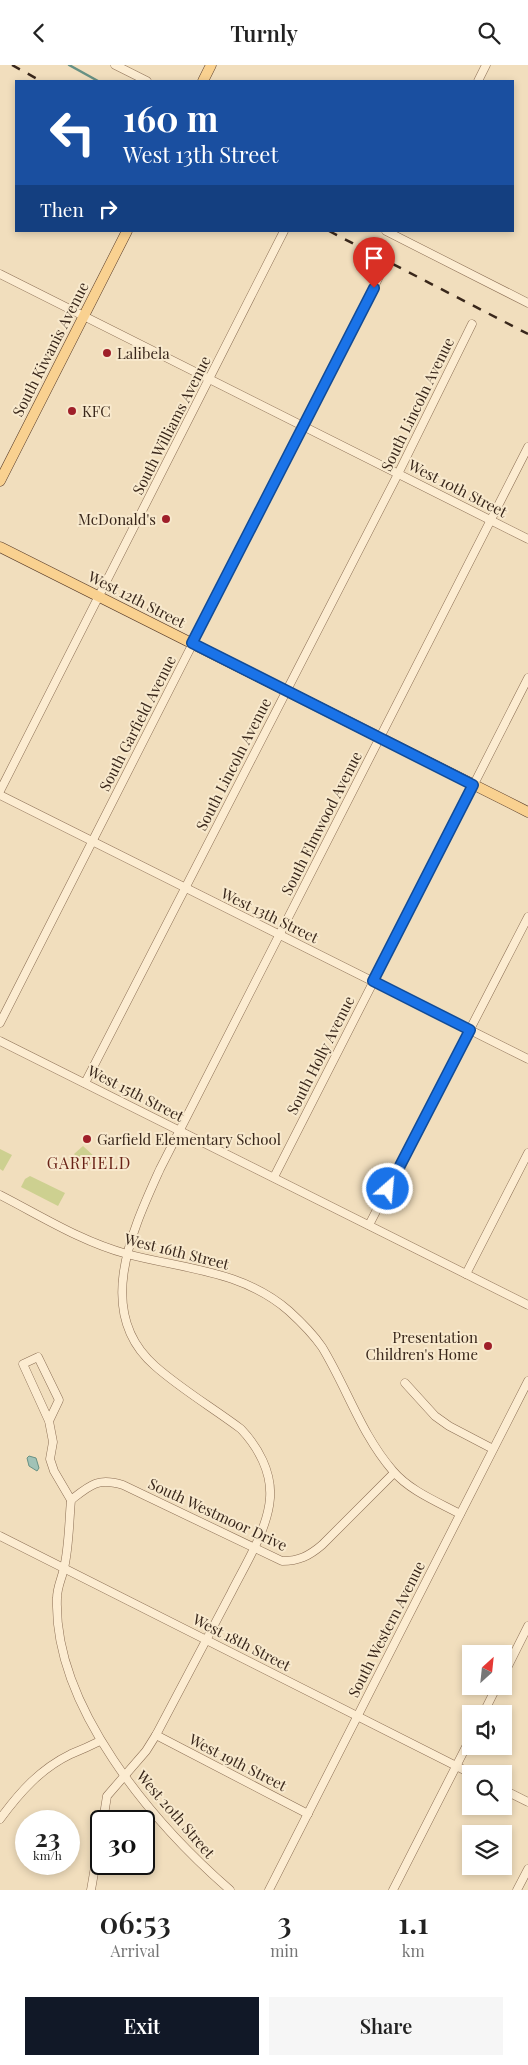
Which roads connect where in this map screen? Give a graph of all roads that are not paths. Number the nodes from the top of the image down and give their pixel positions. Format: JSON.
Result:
{"nodes":[{"id":1,"x":115,"y":65,"type":"edge"},
{"id":2,"x":211,"y":65,"type":"edge"},
{"id":3,"x":486,"y":65,"type":"edge"},
{"id":4,"x":145,"y":80,"type":"edge"},
{"id":5,"x":204,"y":80,"type":"edge"},
{"id":6,"x":478,"y":80,"type":"edge"},
{"id":7,"x":126,"y":232,"type":"edge"},
{"id":8,"x":283,"y":232,"type":"edge"},
{"id":9,"x":400,"y":234,"type":"edge"},
{"id":10,"x":0,"y":274,"type":"edge"},
{"id":11,"x":380,"y":275,"type":"dead end"},
{"id":12,"x":528,"y":303,"type":"edge"},
{"id":13,"x":84,"y":317,"type":"junction"},
{"id":14,"x":472,"y":323,"type":"dead end"},
{"id":15,"x":209,"y":379,"type":"junction"},
{"id":16,"x":303,"y":427,"type":"junction"},
{"id":17,"x":528,"y":447,"type":"edge"},
{"id":18,"x":398,"y":474,"type":"junction"},
{"id":19,"x":0,"y":481,"type":"edge"},
{"id":20,"x":491,"y":520,"type":"junction"},
{"id":21,"x":528,"y":539,"type":"edge"},
{"id":22,"x":0,"y":547,"type":"edge"},
{"id":23,"x":99,"y":596,"type":"junction"},
{"id":24,"x":192,"y":643,"type":"junction"},
{"id":25,"x":528,"y":678,"type":"edge"},
{"id":26,"x":286,"y":691,"type":"junction"},
{"id":27,"x":380,"y":738,"type":"junction"},
{"id":28,"x":473,"y":785,"type":"junction"},
{"id":29,"x":0,"y":791,"type":"edge"},
{"id":30,"x":0,"y":795,"type":"edge"},
{"id":31,"x":528,"y":812,"type":"edge"},
{"id":32,"x":92,"y":841,"type":"junction"},
{"id":33,"x":186,"y":888,"type":"junction"},
{"id":34,"x":528,"y":917,"type":"edge"},
{"id":35,"x":280,"y":935,"type":"junction"},
{"id":36,"x":373,"y":981,"type":"junction"},
{"id":37,"x":0,"y":1023,"type":"edge"},
{"id":38,"x":470,"y":1030,"type":"junction"},
{"id":39,"x":0,"y":1041,"type":"edge"},
{"id":40,"x":528,"y":1059,"type":"edge"},
{"id":41,"x":85,"y":1083,"type":"junction"},
{"id":42,"x":180,"y":1131,"type":"junction"},
{"id":43,"x":528,"y":1153,"type":"edge"},
{"id":44,"x":274,"y":1177,"type":"junction"},
{"id":45,"x":0,"y":1195,"type":"edge"},
{"id":46,"x":370,"y":1225,"type":"junction"},
{"id":47,"x":127,"y":1254,"type":"junction"},
{"id":48,"x":466,"y":1274,"type":"junction"},
{"id":49,"x":528,"y":1305,"type":"edge"},
{"id":50,"x":528,"y":1381,"type":"edge"},
{"id":51,"x":405,"y":1383,"type":"dead end"},
{"id":52,"x":50,"y":1421,"type":"junction"},
{"id":53,"x":493,"y":1449,"type":"junction"},
{"id":54,"x":394,"y":1473,"type":"junction"},
{"id":55,"x":71,"y":1500,"type":"junction"},
{"id":56,"x":460,"y":1514,"type":"junction"},
{"id":57,"x":0,"y":1536,"type":"edge"},
{"id":58,"x":254,"y":1549,"type":"junction"},
{"id":59,"x":64,"y":1568,"type":"junction"},
{"id":60,"x":528,"y":1626,"type":"edge"},
{"id":61,"x":207,"y":1640,"type":"junction"},
{"id":62,"x":512,"y":1658,"type":"edge"},
{"id":63,"x":358,"y":1715,"type":"junction"},
{"id":64,"x":156,"y":1735,"type":"junction"},
{"id":65,"x":100,"y":1741,"type":"junction"},
{"id":66,"x":462,"y":1755,"type":"edge"},
{"id":67,"x":457,"y":1766,"type":"junction"},
{"id":68,"x":462,"y":1769,"type":"edge"},
{"id":69,"x":124,"y":1776,"type":"junction"},
{"id":70,"x":512,"y":1794,"type":"edge"},
{"id":71,"x":528,"y":1802,"type":"edge"},
{"id":72,"x":105,"y":1810,"type":"edge"},
{"id":73,"x":308,"y":1813,"type":"junction"},
{"id":74,"x":0,"y":1819,"type":"edge"},
{"id":75,"x":528,"y":1869,"type":"edge"},
{"id":76,"x":94,"y":1875,"type":"edge"},
{"id":77,"x":91,"y":1890,"type":"edge"},
{"id":78,"x":230,"y":1890,"type":"edge"},
{"id":79,"x":269,"y":1890,"type":"edge"},
{"id":80,"x":393,"y":1890,"type":"edge"},
{"id":81,"x":518,"y":1890,"type":"edge"}],
"edges":[{"from":1,"to":4,"type":"street"},
{"from":2,"to":5,"type":"main road"},
{"from":3,"to":6,"type":"street"},
{"from":7,"to":13,"type":"main road","name":"South Kiwanis Avenue"},
{"from":8,"to":15,"type":"street","name":"South Williams Avenue"},
{"from":9,"to":12,"type":"street"},
{"from":10,"to":13,"type":"street","name":"West 10th Street"},
{"from":11,"to":16,"type":"street","name":"South Garfield Avenue"},
{"from":13,"to":15,"type":"street","name":"West 10th Street"},
{"from":13,"to":19,"type":"main road","name":"South Kiwanis Avenue"},
{"from":14,"to":18,"type":"street","name":"South Lincoln Avenue"},
{"from":15,"to":16,"type":"street","name":"West 10th Street"},
{"from":15,"to":23,"type":"street","name":"South Williams Avenue"},
{"from":16,"to":18,"type":"street","name":"West 10th Street"},
{"from":16,"to":24,"type":"street","name":"South Garfield Avenue"},
{"from":17,"to":20,"type":"street","name":"South Elmwood Avenue"},
{"from":18,"to":20,"type":"street","name":"West 10th Street"},
{"from":18,"to":26,"type":"street","name":"South Lincoln Avenue"},
{"from":20,"to":21,"type":"street","name":"West 10th Street"},
{"from":20,"to":27,"type":"street","name":"South Elmwood Avenue"},
{"from":22,"to":23,"type":"main road","name":"West 12th Street"},
{"from":23,"to":24,"type":"main road","name":"West 12th Street"},
{"from":23,"to":29,"type":"street","name":"South Williams Avenue"},
{"from":24,"to":26,"type":"main road","name":"West 12th Street"},
{"from":24,"to":32,"type":"street","name":"South Garfield Avenue"},
{"from":25,"to":28,"type":"street","name":"South Holly Avenue"},
{"from":26,"to":27,"type":"main road","name":"West 12th Street"},
{"from":26,"to":33,"type":"street","name":"South Lincoln Avenue"},
{"from":27,"to":28,"type":"main road","name":"West 12th Street"},
{"from":27,"to":35,"type":"street","name":"South Elmwood Avenue"},
{"from":28,"to":31,"type":"main road","name":"West 12th Street"},
{"from":28,"to":36,"type":"street","name":"South Holly Avenue"},
{"from":30,"to":32,"type":"street","name":"West 13th Street"},
{"from":32,"to":33,"type":"street","name":"West 13th Street"},
{"from":32,"to":37,"type":"street","name":"South Garfield Avenue"},
{"from":33,"to":35,"type":"street","name":"West 13th Street"},
{"from":33,"to":41,"type":"street","name":"South Lincoln Avenue"},
{"from":34,"to":38,"type":"street"},
{"from":35,"to":36,"type":"street","name":"West 13th Street"},
{"from":35,"to":42,"type":"street","name":"South Elmwood Avenue"},
{"from":36,"to":38,"type":"street","name":"West 13th Street"},
{"from":36,"to":44,"type":"street","name":"South Holly Avenue"},
{"from":38,"to":40,"type":"street","name":"West 13th Street"},
{"from":38,"to":46,"type":"street"},
{"from":39,"to":41,"type":"street","name":"West 15th Street"},
{"from":41,"to":42,"type":"street","name":"West 15th Street"},
{"from":42,"to":44,"type":"street","name":"West 15th Street"},
{"from":42,"to":47,"type":"street","name":"South Elmwood Avenue"},
{"from":43,"to":48,"type":"street"},
{"from":44,"to":46,"type":"street","name":"West 15th Street"},
{"from":45,"to":47,"type":"street","name":"West 16th Street"},
{"from":46,"to":48,"type":"street","name":"West 15th Street"},
{"from":47,"to":54,"type":"street","name":"West 16th Street"},
{"from":47,"to":58,"type":"street","name":"South Elmwood Avenue"},
{"from":48,"to":49,"type":"street","name":"West 15th Street"},
{"from":50,"to":53,"type":"street","name":"South Western Avenue"},
{"from":51,"to":53,"type":"street"},
{"from":52,"to":52,"type":"street"},
{"from":52,"to":55,"type":"street"},
{"from":53,"to":56,"type":"street","name":"South Western Avenue"},
{"from":54,"to":56,"type":"street","name":"West 16th Street"},
{"from":54,"to":58,"type":"street","name":"South Westmoor Drive"},
{"from":55,"to":58,"type":"street","name":"South Westmoor Drive"},
{"from":55,"to":59,"type":"street"},
{"from":56,"to":63,"type":"street","name":"South Western Avenue"},
{"from":57,"to":59,"type":"street","name":"West 18th Street"},
{"from":58,"to":61,"type":"street","name":"South Elmwood Avenue"},
{"from":59,"to":61,"type":"street","name":"West 18th Street"},
{"from":59,"to":65,"type":"street","name":"West 20th Street"},
{"from":60,"to":62,"type":"street"},
{"from":61,"to":63,"type":"street","name":"West 18th Street"},
{"from":61,"to":64,"type":"street","name":"South Elmwood Avenue"},
{"from":63,"to":67,"type":"street","name":"West 18th Street"},
{"from":63,"to":73,"type":"street","name":"South Western Avenue"},
{"from":64,"to":69,"type":"street","name":"South Elmwood Avenue"},
{"from":64,"to":73,"type":"street","name":"West 19th Street"},
{"from":65,"to":69,"type":"street","name":"West 20th Street"},
{"from":65,"to":74,"type":"street"},
{"from":66,"to":67,"type":"street"},
{"from":67,"to":68,"type":"street","name":"West 18th Street"},
{"from":67,"to":80,"type":"street"},
{"from":69,"to":72,"type":"street","name":"South Elmwood Avenue"},
{"from":69,"to":78,"type":"street","name":"West 20th Street"},
{"from":70,"to":71,"type":"street"},
{"from":73,"to":79,"type":"street","name":"South Western Avenue"},
{"from":75,"to":81,"type":"street"},
{"from":76,"to":77,"type":"street"}]}
